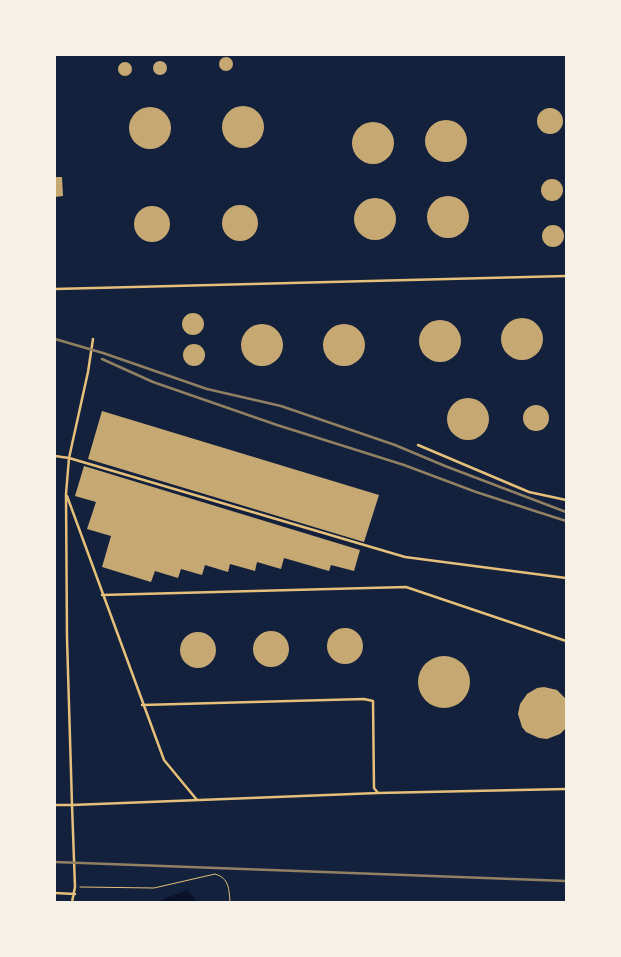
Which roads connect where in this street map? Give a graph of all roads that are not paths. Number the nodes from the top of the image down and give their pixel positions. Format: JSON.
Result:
{"nodes":[{"id":1,"x":566,"y":276,"type":"edge"},
{"id":2,"x":55,"y":289,"type":"edge"},
{"id":3,"x":93,"y":339,"type":"dead end"},
{"id":4,"x":418,"y":445,"type":"dead end"},
{"id":5,"x":55,"y":456,"type":"edge"},
{"id":6,"x":69,"y":458,"type":"junction"},
{"id":7,"x":66,"y":494,"type":"junction"},
{"id":8,"x":566,"y":500,"type":"edge"},
{"id":9,"x":566,"y":578,"type":"edge"},
{"id":10,"x":102,"y":595,"type":"junction"},
{"id":11,"x":566,"y":641,"type":"edge"},
{"id":12,"x":142,"y":705,"type":"junction"},
{"id":13,"x":566,"y":789,"type":"edge"},
{"id":14,"x":378,"y":793,"type":"junction"},
{"id":15,"x":197,"y":800,"type":"junction"},
{"id":16,"x":55,"y":805,"type":"edge"},
{"id":17,"x":72,"y":805,"type":"junction"},
{"id":18,"x":55,"y":893,"type":"edge"},
{"id":19,"x":75,"y":894,"type":"junction"},
{"id":20,"x":72,"y":902,"type":"edge"}],
"edges":[{"from":1,"to":2,"type":"lane"},
{"from":3,"to":6,"type":"lane"},
{"from":4,"to":8,"type":"lane"},
{"from":5,"to":6,"type":"lane"},
{"from":6,"to":7,"type":"lane"},
{"from":6,"to":9,"type":"lane"},
{"from":7,"to":10,"type":"lane"},
{"from":7,"to":17,"type":"lane"},
{"from":10,"to":11,"type":"lane"},
{"from":10,"to":12,"type":"lane"},
{"from":12,"to":14,"type":"lane"},
{"from":12,"to":15,"type":"lane"},
{"from":13,"to":14,"type":"lane"},
{"from":14,"to":15,"type":"lane"},
{"from":15,"to":17,"type":"lane"},
{"from":16,"to":17,"type":"lane"},
{"from":17,"to":19,"type":"lane"},
{"from":18,"to":19,"type":"lane"},
{"from":19,"to":20,"type":"lane"}]}
